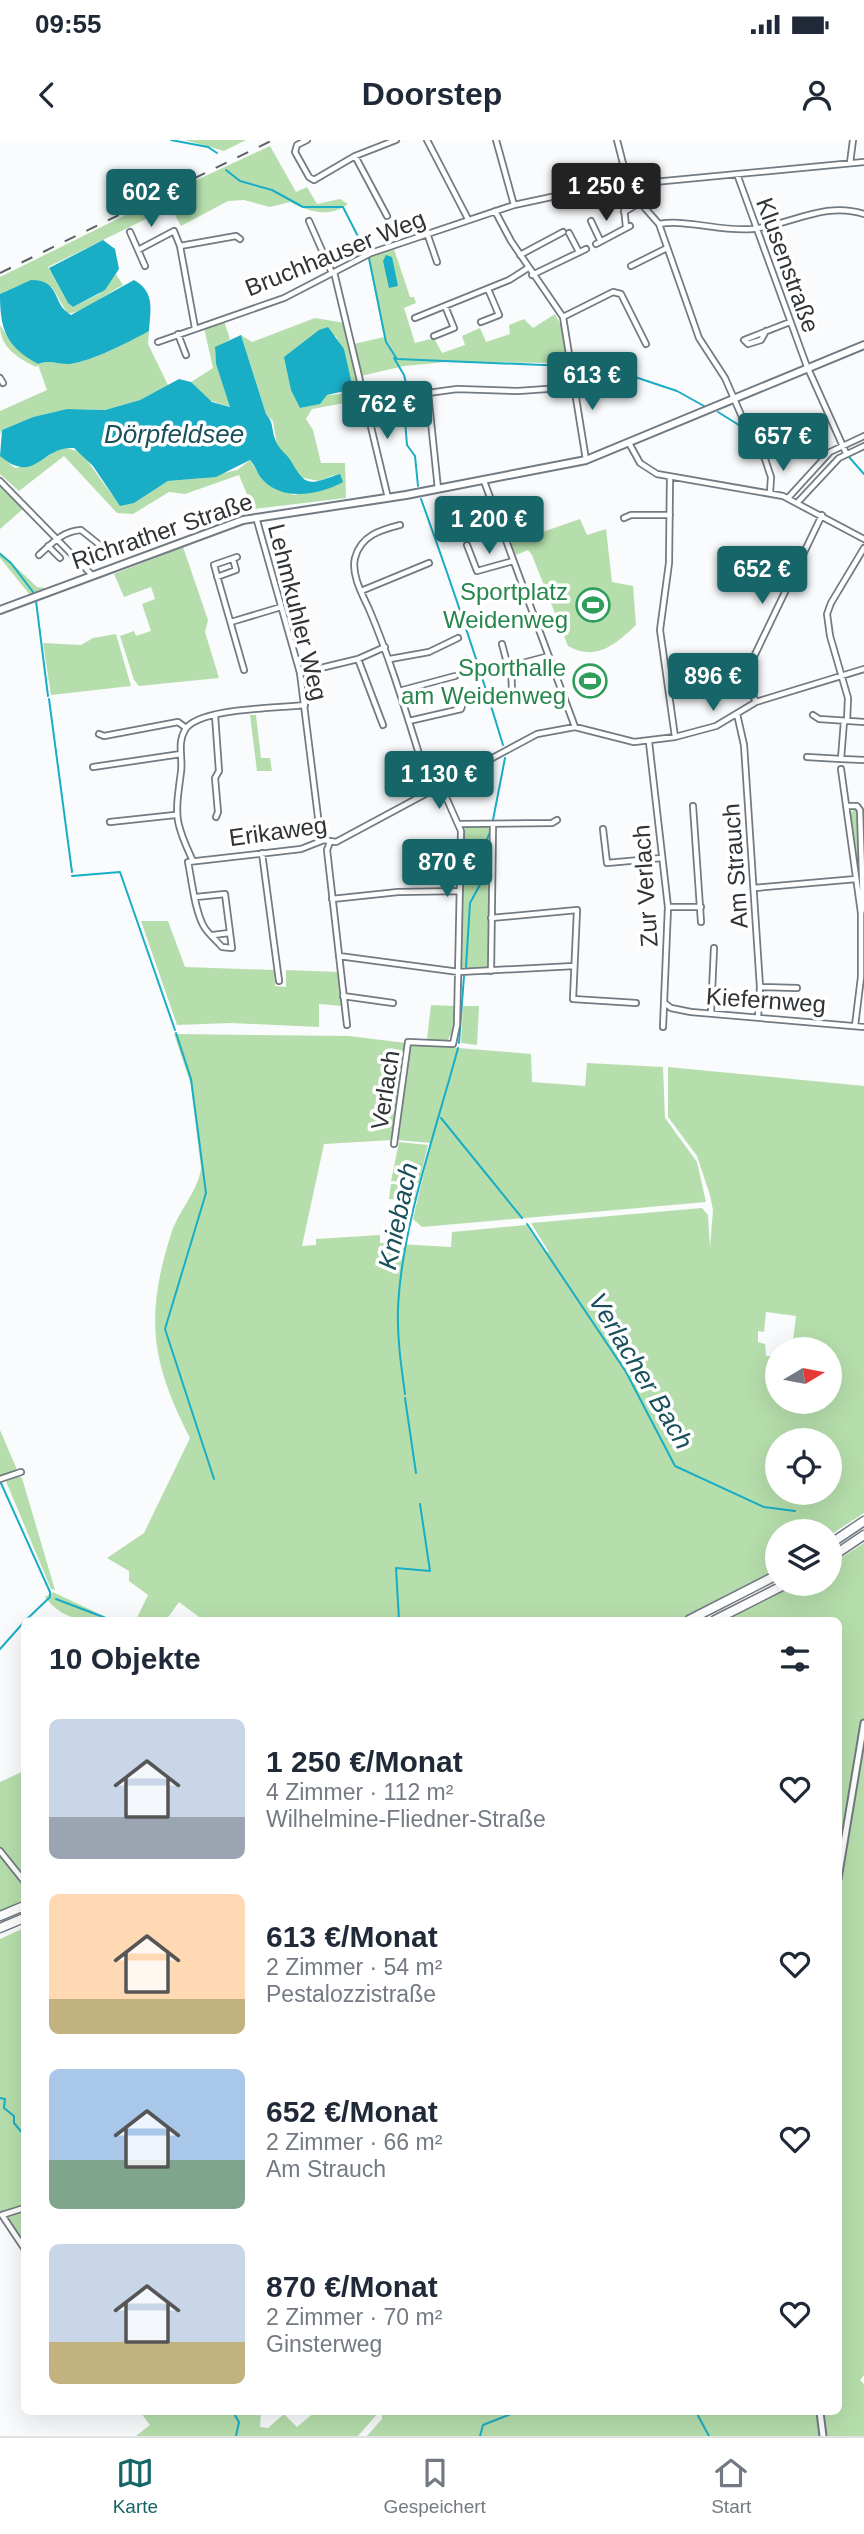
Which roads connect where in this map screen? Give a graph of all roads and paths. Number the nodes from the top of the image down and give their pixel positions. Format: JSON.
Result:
{"nodes":[{"id":1,"x":307,"y":140,"type":"edge"},
{"id":2,"x":396,"y":140,"type":"edge"},
{"id":3,"x":427,"y":140,"type":"edge"},
{"id":4,"x":496,"y":140,"type":"edge"},
{"id":5,"x":617,"y":140,"type":"edge"},
{"id":6,"x":853,"y":140,"type":"edge"},
{"id":7,"x":355,"y":156,"type":"junction"},
{"id":8,"x":864,"y":162,"type":"edge"},
{"id":9,"x":850,"y":163,"type":"junction"},
{"id":10,"x":737,"y":174,"type":"junction"},
{"id":11,"x":629,"y":187,"type":"junction"},
{"id":12,"x":623,"y":197,"type":"dead end"},
{"id":13,"x":640,"y":202,"type":"junction"},
{"id":14,"x":514,"y":205,"type":"junction"},
{"id":15,"x":495,"y":211,"type":"junction"},
{"id":16,"x":624,"y":212,"type":"junction"},
{"id":17,"x":864,"y":214,"type":"edge"},
{"id":18,"x":387,"y":216,"type":"dead end"},
{"id":19,"x":468,"y":219,"type":"junction"},
{"id":20,"x":309,"y":221,"type":"dead end"},
{"id":21,"x":591,"y":222,"type":"dead end"},
{"id":22,"x":659,"y":224,"type":"junction"},
{"id":23,"x":755,"y":228,"type":"junction"},
{"id":24,"x":130,"y":232,"type":"dead end"},
{"id":25,"x":563,"y":232,"type":"dead end"},
{"id":26,"x":427,"y":233,"type":"junction"},
{"id":27,"x":569,"y":233,"type":"dead end"},
{"id":28,"x":240,"y":239,"type":"dead end"},
{"id":29,"x":180,"y":246,"type":"junction"},
{"id":30,"x":667,"y":248,"type":"junction"},
{"id":31,"x":586,"y":249,"type":"dead end"},
{"id":32,"x":138,"y":250,"type":"junction"},
{"id":33,"x":579,"y":252,"type":"junction"},
{"id":34,"x":520,"y":255,"type":"junction"},
{"id":35,"x":437,"y":262,"type":"dead end"},
{"id":36,"x":145,"y":265,"type":"dead end"},
{"id":37,"x":631,"y":266,"type":"dead end"},
{"id":38,"x":528,"y":268,"type":"junction"},
{"id":39,"x":333,"y":273,"type":"junction"},
{"id":40,"x":533,"y":275,"type":"junction"},
{"id":41,"x":488,"y":289,"type":"junction"},
{"id":42,"x":445,"y":306,"type":"junction"},
{"id":43,"x":563,"y":317,"type":"junction"},
{"id":44,"x":415,"y":318,"type":"dead end"},
{"id":45,"x":481,"y":322,"type":"dead end"},
{"id":46,"x":790,"y":322,"type":"junction"},
{"id":47,"x":195,"y":328,"type":"junction"},
{"id":48,"x":766,"y":331,"type":"dead end"},
{"id":49,"x":178,"y":334,"type":"junction"},
{"id":50,"x":434,"y":336,"type":"dead end"},
{"id":51,"x":158,"y":342,"type":"dead end"},
{"id":52,"x":646,"y":344,"type":"dead end"},
{"id":53,"x":864,"y":345,"type":"edge"},
{"id":54,"x":186,"y":355,"type":"dead end"},
{"id":55,"x":808,"y":369,"type":"junction"},
{"id":56,"x":575,"y":387,"type":"junction"},
{"id":57,"x":735,"y":400,"type":"junction"},
{"id":58,"x":864,"y":436,"type":"edge"},
{"id":59,"x":629,"y":443,"type":"junction"},
{"id":60,"x":841,"y":445,"type":"junction"},
{"id":61,"x":864,"y":446,"type":"edge"},
{"id":62,"x":846,"y":453,"type":"junction"},
{"id":63,"x":586,"y":460,"type":"junction"},
{"id":64,"x":670,"y":478,"type":"junction"},
{"id":65,"x":0,"y":481,"type":"edge"},
{"id":66,"x":484,"y":481,"type":"junction"},
{"id":67,"x":438,"y":489,"type":"junction"},
{"id":68,"x":770,"y":493,"type":"junction"},
{"id":69,"x":388,"y":498,"type":"junction"},
{"id":70,"x":788,"y":498,"type":"junction"},
{"id":71,"x":797,"y":503,"type":"junction"},
{"id":72,"x":670,"y":515,"type":"junction"},
{"id":73,"x":822,"y":515,"type":"junction"},
{"id":74,"x":256,"y":517,"type":"junction"},
{"id":75,"x":624,"y":519,"type":"dead end"},
{"id":76,"x":400,"y":525,"type":"dead end"},
{"id":77,"x":167,"y":533,"type":"dead end"},
{"id":78,"x":58,"y":538,"type":"junction"},
{"id":79,"x":864,"y":539,"type":"edge"},
{"id":80,"x":467,"y":545,"type":"dead end"},
{"id":81,"x":48,"y":547,"type":"junction"},
{"id":82,"x":864,"y":548,"type":"edge"},
{"id":83,"x":39,"y":555,"type":"dead end"},
{"id":84,"x":60,"y":558,"type":"dead end"},
{"id":85,"x":513,"y":561,"type":"junction"},
{"id":86,"x":429,"y":563,"type":"dead end"},
{"id":87,"x":92,"y":575,"type":"junction"},
{"id":88,"x":217,"y":577,"type":"junction"},
{"id":89,"x":361,"y":591,"type":"junction"},
{"id":90,"x":281,"y":607,"type":"junction"},
{"id":91,"x":0,"y":610,"type":"edge"},
{"id":92,"x":231,"y":622,"type":"junction"},
{"id":93,"x":458,"y":638,"type":"dead end"},
{"id":94,"x":502,"y":644,"type":"dead end"},
{"id":95,"x":385,"y":647,"type":"junction"},
{"id":96,"x":549,"y":656,"type":"junction"},
{"id":97,"x":358,"y":659,"type":"junction"},
{"id":98,"x":390,"y":659,"type":"junction"},
{"id":99,"x":511,"y":666,"type":"junction"},
{"id":100,"x":864,"y":668,"type":"edge"},
{"id":101,"x":244,"y":670,"type":"dead end"},
{"id":102,"x":300,"y":673,"type":"junction"},
{"id":103,"x":455,"y":676,"type":"dead end"},
{"id":104,"x":842,"y":676,"type":"junction"},
{"id":105,"x":512,"y":690,"type":"dead end"},
{"id":106,"x":399,"y":691,"type":"junction"},
{"id":107,"x":756,"y":702,"type":"junction"},
{"id":108,"x":305,"y":705,"type":"junction"},
{"id":109,"x":457,"y":708,"type":"dead end"},
{"id":110,"x":737,"y":714,"type":"junction"},
{"id":111,"x":215,"y":715,"type":"junction"},
{"id":112,"x":813,"y":715,"type":"dead end"},
{"id":113,"x":409,"y":721,"type":"junction"},
{"id":114,"x":845,"y":721,"type":"junction"},
{"id":115,"x":864,"y":722,"type":"edge"},
{"id":116,"x":383,"y":725,"type":"dead end"},
{"id":117,"x":575,"y":727,"type":"junction"},
{"id":118,"x":186,"y":728,"type":"junction"},
{"id":119,"x":99,"y":734,"type":"dead end"},
{"id":120,"x":675,"y":737,"type":"junction"},
{"id":121,"x":649,"y":742,"type":"junction"},
{"id":122,"x":181,"y":754,"type":"junction"},
{"id":123,"x":807,"y":757,"type":"dead end"},
{"id":124,"x":841,"y":759,"type":"junction"},
{"id":125,"x":864,"y":760,"type":"edge"},
{"id":126,"x":93,"y":768,"type":"dead end"},
{"id":127,"x":841,"y":769,"type":"dead end"},
{"id":128,"x":441,"y":786,"type":"junction"},
{"id":129,"x":431,"y":792,"type":"junction"},
{"id":130,"x":693,"y":806,"type":"dead end"},
{"id":131,"x":846,"y":806,"type":"junction"},
{"id":132,"x":175,"y":816,"type":"junction"},
{"id":133,"x":216,"y":817,"type":"dead end"},
{"id":134,"x":557,"y":820,"type":"dead end"},
{"id":135,"x":110,"y":822,"type":"dead end"},
{"id":136,"x":460,"y":824,"type":"junction"},
{"id":137,"x":493,"y":825,"type":"junction"},
{"id":138,"x":603,"y":829,"type":"dead end"},
{"id":139,"x":862,"y":835,"type":"edge"},
{"id":140,"x":327,"y":841,"type":"junction"},
{"id":141,"x":262,"y":853,"type":"junction"},
{"id":142,"x":662,"y":858,"type":"junction"},
{"id":143,"x":191,"y":861,"type":"junction"},
{"id":144,"x":856,"y":879,"type":"junction"},
{"id":145,"x":754,"y":888,"type":"junction"},
{"id":146,"x":460,"y":891,"type":"junction"},
{"id":147,"x":196,"y":897,"type":"junction"},
{"id":148,"x":332,"y":899,"type":"junction"},
{"id":149,"x":668,"y":907,"type":"junction"},
{"id":150,"x":701,"y":907,"type":"junction"},
{"id":151,"x":861,"y":913,"type":"junction"},
{"id":152,"x":491,"y":918,"type":"junction"},
{"id":153,"x":701,"y":922,"type":"dead end"},
{"id":154,"x":229,"y":933,"type":"junction"},
{"id":155,"x":212,"y":935,"type":"junction"},
{"id":156,"x":714,"y":948,"type":"dead end"},
{"id":157,"x":339,"y":956,"type":"junction"},
{"id":158,"x":574,"y":966,"type":"junction"},
{"id":159,"x":491,"y":971,"type":"junction"},
{"id":160,"x":459,"y":972,"type":"junction"},
{"id":161,"x":279,"y":981,"type":"dead end"},
{"id":162,"x":760,"y":987,"type":"junction"},
{"id":163,"x":797,"y":988,"type":"dead end"},
{"id":164,"x":343,"y":996,"type":"junction"},
{"id":165,"x":393,"y":1003,"type":"dead end"},
{"id":166,"x":636,"y":1003,"type":"dead end"},
{"id":167,"x":666,"y":1004,"type":"junction"},
{"id":168,"x":711,"y":1013,"type":"junction"},
{"id":169,"x":758,"y":1017,"type":"junction"},
{"id":170,"x":346,"y":1025,"type":"dead end"},
{"id":171,"x":855,"y":1026,"type":"junction"},
{"id":172,"x":663,"y":1027,"type":"dead end"},
{"id":173,"x":864,"y":1027,"type":"edge"},
{"id":174,"x":394,"y":1144,"type":"dead end"},
{"id":175,"x":21,"y":1472,"type":"dead end"},
{"id":176,"x":2,"y":1479,"type":"edge"},
{"id":177,"x":864,"y":1521,"type":"edge"},
{"id":178,"x":864,"y":1535,"type":"edge"},
{"id":179,"x":842,"y":1536,"type":"edge"},
{"id":180,"x":842,"y":1550,"type":"edge"},
{"id":181,"x":765,"y":1581,"type":"edge"},
{"id":182,"x":765,"y":1595,"type":"edge"},
{"id":183,"x":694,"y":1617,"type":"edge"},
{"id":184,"x":721,"y":1617,"type":"edge"},
{"id":185,"x":864,"y":1723,"type":"edge"},
{"id":186,"x":0,"y":1852,"type":"edge"},
{"id":187,"x":842,"y":1855,"type":"edge"},
{"id":188,"x":21,"y":1877,"type":"edge"},
{"id":189,"x":21,"y":1907,"type":"edge"},
{"id":190,"x":0,"y":1916,"type":"edge"},
{"id":191,"x":21,"y":1919,"type":"edge"},
{"id":192,"x":0,"y":1928,"type":"edge"},
{"id":193,"x":21,"y":2209,"type":"edge"},
{"id":194,"x":1,"y":2216,"type":"edge"},
{"id":195,"x":21,"y":2244,"type":"edge"},
{"id":196,"x":820,"y":2415,"type":"edge"},
{"id":197,"x":823,"y":2436,"type":"edge"}],
"edges":[{"from":1,"to":7,"type":"street"},
{"from":2,"to":7,"type":"street"},
{"from":3,"to":19,"type":"street"},
{"from":4,"to":14,"type":"street"},
{"from":5,"to":11,"type":"street"},
{"from":6,"to":9,"type":"street"},
{"from":7,"to":18,"type":"street"},
{"from":8,"to":9,"type":"street","name":"Bruchhauser Weg"},
{"from":9,"to":10,"type":"street","name":"Bruchhauser Weg"},
{"from":10,"to":11,"type":"street","name":"Bruchhauser Weg"},
{"from":10,"to":23,"type":"street","name":"Klusenstraße"},
{"from":11,"to":13,"type":"street"},
{"from":11,"to":14,"type":"street","name":"Bruchhauser Weg"},
{"from":12,"to":16,"type":"street"},
{"from":13,"to":16,"type":"street"},
{"from":13,"to":22,"type":"street"},
{"from":14,"to":15,"type":"street","name":"Bruchhauser Weg"},
{"from":15,"to":19,"type":"street","name":"Bruchhauser Weg"},
{"from":15,"to":34,"type":"street"},
{"from":16,"to":21,"type":"street"},
{"from":17,"to":23,"type":"street"},
{"from":19,"to":26,"type":"street","name":"Bruchhauser Weg"},
{"from":20,"to":39,"type":"street"},
{"from":22,"to":23,"type":"street"},
{"from":22,"to":30,"type":"street"},
{"from":23,"to":46,"type":"street","name":"Klusenstraße"},
{"from":24,"to":32,"type":"street"},
{"from":25,"to":34,"type":"street"},
{"from":26,"to":35,"type":"street"},
{"from":26,"to":39,"type":"street","name":"Bruchhauser Weg"},
{"from":27,"to":33,"type":"street"},
{"from":28,"to":29,"type":"street"},
{"from":29,"to":32,"type":"street"},
{"from":29,"to":47,"type":"street"},
{"from":30,"to":37,"type":"street"},
{"from":30,"to":57,"type":"street"},
{"from":31,"to":33,"type":"street"},
{"from":32,"to":36,"type":"street"},
{"from":33,"to":40,"type":"street"},
{"from":34,"to":38,"type":"street"},
{"from":38,"to":40,"type":"street"},
{"from":38,"to":41,"type":"street"},
{"from":39,"to":47,"type":"street","name":"Bruchhauser Weg"},
{"from":39,"to":69,"type":"street"},
{"from":40,"to":43,"type":"street"},
{"from":41,"to":42,"type":"street"},
{"from":41,"to":45,"type":"street"},
{"from":42,"to":44,"type":"street"},
{"from":42,"to":50,"type":"street"},
{"from":43,"to":52,"type":"street"},
{"from":43,"to":56,"type":"street"},
{"from":46,"to":48,"type":"street"},
{"from":46,"to":55,"type":"street","name":"Klusenstraße"},
{"from":47,"to":49,"type":"street","name":"Bruchhauser Weg"},
{"from":49,"to":51,"type":"street","name":"Bruchhauser Weg"},
{"from":49,"to":54,"type":"street"},
{"from":53,"to":55,"type":"main road","name":"Richrather Straße"},
{"from":55,"to":57,"type":"main road","name":"Richrather Straße"},
{"from":55,"to":60,"type":"street","name":"Klusenstraße"},
{"from":56,"to":63,"type":"street"},
{"from":56,"to":67,"type":"street"},
{"from":57,"to":59,"type":"main road","name":"Richrather Straße"},
{"from":57,"to":68,"type":"street"},
{"from":58,"to":60,"type":"street"},
{"from":59,"to":63,"type":"main road","name":"Richrather Straße"},
{"from":59,"to":64,"type":"street"},
{"from":60,"to":62,"type":"street","name":"Klusenstraße"},
{"from":60,"to":70,"type":"street"},
{"from":61,"to":62,"type":"street"},
{"from":62,"to":71,"type":"street"},
{"from":63,"to":66,"type":"main road","name":"Richrather Straße"},
{"from":64,"to":68,"type":"street"},
{"from":64,"to":72,"type":"street"},
{"from":65,"to":78,"type":"street"},
{"from":66,"to":67,"type":"main road","name":"Richrather Straße"},
{"from":66,"to":85,"type":"street"},
{"from":67,"to":69,"type":"main road","name":"Richrather Straße"},
{"from":68,"to":70,"type":"street"},
{"from":69,"to":74,"type":"main road","name":"Richrather Straße"},
{"from":70,"to":71,"type":"street"},
{"from":71,"to":73,"type":"street"},
{"from":72,"to":75,"type":"street"},
{"from":72,"to":120,"type":"street"},
{"from":73,"to":79,"type":"street"},
{"from":73,"to":107,"type":"street"},
{"from":74,"to":87,"type":"main road","name":"Richrather Straße"},
{"from":74,"to":90,"type":"street","name":"Lehmkuhler Weg"},
{"from":76,"to":89,"type":"street"},
{"from":77,"to":78,"type":"street"},
{"from":78,"to":81,"type":"street"},
{"from":78,"to":87,"type":"street"},
{"from":80,"to":85,"type":"street"},
{"from":81,"to":83,"type":"street"},
{"from":81,"to":84,"type":"street"},
{"from":82,"to":104,"type":"street"},
{"from":85,"to":96,"type":"street"},
{"from":86,"to":89,"type":"street"},
{"from":87,"to":91,"type":"main road","name":"Richrather Straße"},
{"from":88,"to":88,"type":"street"},
{"from":88,"to":92,"type":"street"},
{"from":89,"to":95,"type":"street"},
{"from":90,"to":92,"type":"street"},
{"from":90,"to":102,"type":"street","name":"Lehmkuhler Weg"},
{"from":92,"to":101,"type":"street"},
{"from":93,"to":98,"type":"street"},
{"from":94,"to":99,"type":"street"},
{"from":95,"to":97,"type":"street"},
{"from":95,"to":98,"type":"street"},
{"from":96,"to":99,"type":"street"},
{"from":96,"to":117,"type":"street"},
{"from":97,"to":102,"type":"street"},
{"from":97,"to":116,"type":"street"},
{"from":98,"to":106,"type":"street"},
{"from":99,"to":105,"type":"street"},
{"from":100,"to":104,"type":"street","name":"Erikaweg"},
{"from":102,"to":108,"type":"street","name":"Lehmkuhler Weg"},
{"from":103,"to":106,"type":"street"},
{"from":104,"to":107,"type":"street","name":"Erikaweg"},
{"from":104,"to":114,"type":"street"},
{"from":106,"to":113,"type":"street"},
{"from":107,"to":110,"type":"street","name":"Erikaweg"},
{"from":108,"to":111,"type":"street"},
{"from":108,"to":140,"type":"street","name":"Lehmkuhler Weg"},
{"from":109,"to":113,"type":"street"},
{"from":110,"to":120,"type":"street","name":"Erikaweg"},
{"from":110,"to":145,"type":"street","name":"Am Strauch"},
{"from":111,"to":118,"type":"street"},
{"from":111,"to":133,"type":"street"},
{"from":112,"to":114,"type":"street"},
{"from":113,"to":129,"type":"street"},
{"from":114,"to":115,"type":"street"},
{"from":114,"to":124,"type":"street"},
{"from":117,"to":121,"type":"street","name":"Erikaweg"},
{"from":117,"to":128,"type":"street","name":"Erikaweg"},
{"from":118,"to":119,"type":"street"},
{"from":118,"to":122,"type":"street"},
{"from":120,"to":121,"type":"street","name":"Erikaweg"},
{"from":121,"to":142,"type":"street","name":"Zur Verlach"},
{"from":122,"to":126,"type":"street"},
{"from":122,"to":132,"type":"street"},
{"from":123,"to":124,"type":"street"},
{"from":124,"to":125,"type":"street"},
{"from":127,"to":131,"type":"street"},
{"from":128,"to":129,"type":"street","name":"Erikaweg"},
{"from":128,"to":136,"type":"street"},
{"from":129,"to":140,"type":"street","name":"Erikaweg"},
{"from":130,"to":150,"type":"street"},
{"from":131,"to":139,"type":"street"},
{"from":131,"to":144,"type":"street"},
{"from":132,"to":135,"type":"street"},
{"from":132,"to":143,"type":"street"},
{"from":134,"to":137,"type":"street"},
{"from":136,"to":137,"type":"street"},
{"from":136,"to":146,"type":"street"},
{"from":137,"to":152,"type":"street"},
{"from":138,"to":142,"type":"street"},
{"from":139,"to":151,"type":"street"},
{"from":140,"to":141,"type":"street","name":"Erikaweg"},
{"from":140,"to":148,"type":"street","name":"Lehmkuhler Weg"},
{"from":141,"to":143,"type":"street","name":"Erikaweg"},
{"from":141,"to":161,"type":"street"},
{"from":142,"to":149,"type":"street","name":"Zur Verlach"},
{"from":143,"to":147,"type":"street"},
{"from":144,"to":145,"type":"street"},
{"from":144,"to":151,"type":"street"},
{"from":145,"to":162,"type":"street","name":"Am Strauch"},
{"from":146,"to":148,"type":"street"},
{"from":146,"to":160,"type":"street"},
{"from":147,"to":154,"type":"street"},
{"from":147,"to":155,"type":"street"},
{"from":148,"to":157,"type":"street","name":"Lehmkuhler Weg"},
{"from":149,"to":150,"type":"street"},
{"from":149,"to":167,"type":"street","name":"Zur Verlach"},
{"from":150,"to":153,"type":"street"},
{"from":151,"to":171,"type":"street"},
{"from":152,"to":158,"type":"street"},
{"from":152,"to":159,"type":"street"},
{"from":154,"to":155,"type":"street"},
{"from":154,"to":155,"type":"street"},
{"from":156,"to":168,"type":"street"},
{"from":157,"to":160,"type":"street"},
{"from":157,"to":164,"type":"street","name":"Lehmkuhler Weg"},
{"from":158,"to":159,"type":"street"},
{"from":158,"to":166,"type":"street"},
{"from":159,"to":160,"type":"street"},
{"from":160,"to":174,"type":"street","name":"Verlach"},
{"from":162,"to":163,"type":"street"},
{"from":162,"to":169,"type":"street","name":"Am Strauch"},
{"from":164,"to":165,"type":"street"},
{"from":164,"to":170,"type":"street","name":"Lehmkuhler Weg"},
{"from":167,"to":168,"type":"street","name":"Kiefernweg"},
{"from":167,"to":172,"type":"street","name":"Zur Verlach"},
{"from":168,"to":169,"type":"street","name":"Kiefernweg"},
{"from":169,"to":171,"type":"street","name":"Kiefernweg"},
{"from":171,"to":173,"type":"street","name":"Kiefernweg"},
{"from":175,"to":176,"type":"street"},
{"from":177,"to":179,"type":"highway"},
{"from":178,"to":180,"type":"highway"},
{"from":181,"to":183,"type":"highway"},
{"from":182,"to":184,"type":"highway"},
{"from":185,"to":187,"type":"street"},
{"from":186,"to":188,"type":"street"},
{"from":189,"to":190,"type":"highway"},
{"from":191,"to":192,"type":"highway"},
{"from":193,"to":194,"type":"street"},
{"from":194,"to":195,"type":"street"},
{"from":196,"to":197,"type":"street"}]}
